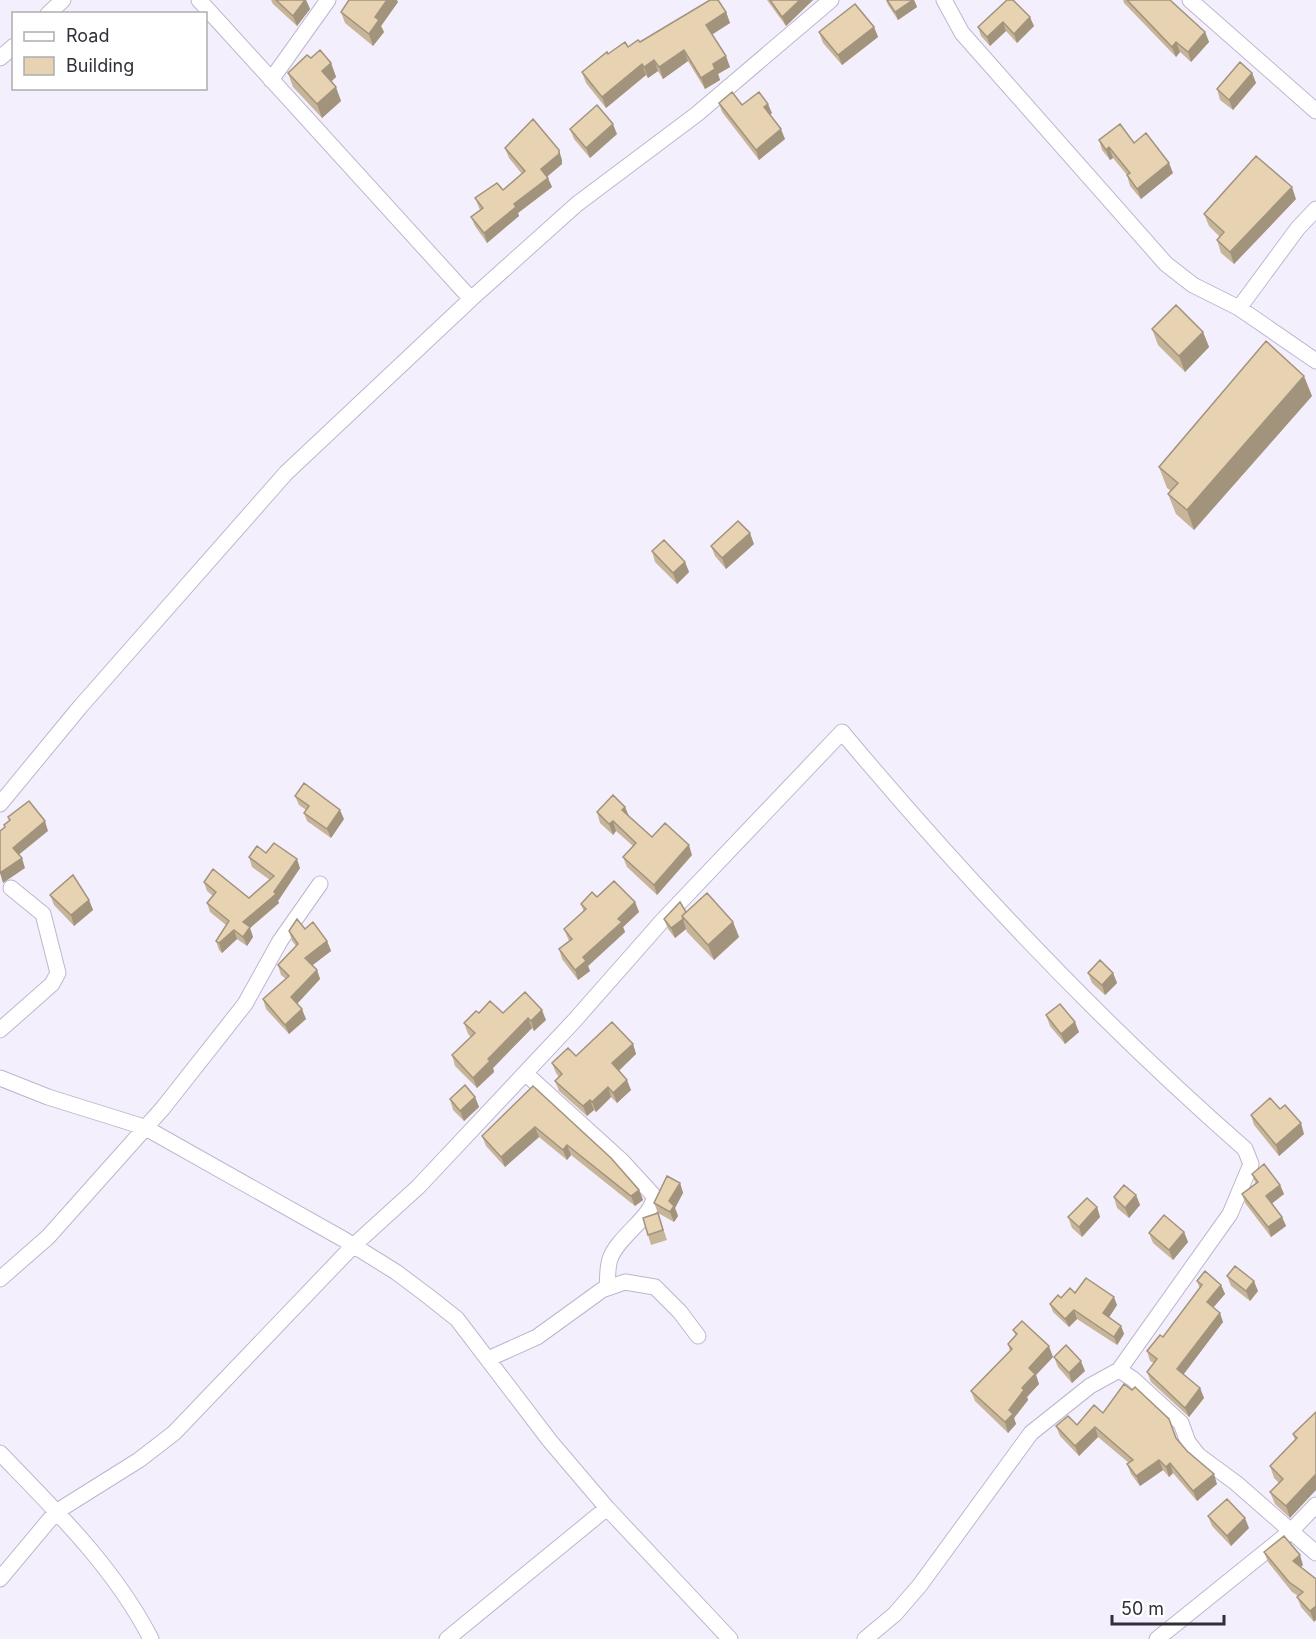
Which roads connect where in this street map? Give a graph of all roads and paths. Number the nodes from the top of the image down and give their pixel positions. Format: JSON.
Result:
{"nodes":[{"id":1,"x":63,"y":0,"type":"edge"},
{"id":2,"x":199,"y":0,"type":"edge"},
{"id":3,"x":328,"y":0,"type":"edge"},
{"id":4,"x":831,"y":0,"type":"edge"},
{"id":5,"x":944,"y":0,"type":"edge"},
{"id":6,"x":1190,"y":0,"type":"edge"},
{"id":7,"x":50,"y":12,"type":"edge"},
{"id":8,"x":12,"y":48,"type":"edge"},
{"id":9,"x":0,"y":58,"type":"edge"},
{"id":10,"x":271,"y":80,"type":"junction"},
{"id":11,"x":1316,"y":111,"type":"edge"},
{"id":12,"x":1316,"y":209,"type":"edge"},
{"id":13,"x":471,"y":299,"type":"junction"},
{"id":14,"x":1239,"y":308,"type":"junction"},
{"id":15,"x":1316,"y":361,"type":"edge"},
{"id":16,"x":0,"y":804,"type":"edge"},
{"id":17,"x":320,"y":884,"type":"dead end"},
{"id":18,"x":11,"y":888,"type":"dead end"},
{"id":19,"x":0,"y":1030,"type":"edge"},
{"id":20,"x":525,"y":1073,"type":"junction"},
{"id":21,"x":0,"y":1078,"type":"edge"},
{"id":22,"x":144,"y":1127,"type":"junction"},
{"id":23,"x":353,"y":1246,"type":"junction"},
{"id":24,"x":0,"y":1279,"type":"edge"},
{"id":25,"x":607,"y":1287,"type":"junction"},
{"id":26,"x":698,"y":1336,"type":"dead end"},
{"id":27,"x":488,"y":1359,"type":"junction"},
{"id":28,"x":1119,"y":1370,"type":"junction"},
{"id":29,"x":0,"y":1453,"type":"edge"},
{"id":30,"x":1316,"y":1505,"type":"edge"},
{"id":31,"x":607,"y":1508,"type":"junction"},
{"id":32,"x":56,"y":1512,"type":"junction"},
{"id":33,"x":1291,"y":1532,"type":"junction"},
{"id":34,"x":1316,"y":1553,"type":"edge"},
{"id":35,"x":0,"y":1579,"type":"edge"},
{"id":36,"x":151,"y":1639,"type":"edge"},
{"id":37,"x":447,"y":1639,"type":"edge"},
{"id":38,"x":730,"y":1639,"type":"edge"},
{"id":39,"x":866,"y":1639,"type":"edge"},
{"id":40,"x":1157,"y":1639,"type":"edge"}],
"edges":[{"from":1,"to":7,"type":"street"},
{"from":2,"to":10,"type":"street"},
{"from":3,"to":10,"type":"street"},
{"from":4,"to":13,"type":"street"},
{"from":5,"to":14,"type":"street"},
{"from":6,"to":11,"type":"street"},
{"from":8,"to":9,"type":"street"},
{"from":10,"to":13,"type":"street"},
{"from":12,"to":14,"type":"street"},
{"from":13,"to":16,"type":"street"},
{"from":14,"to":15,"type":"street"},
{"from":17,"to":22,"type":"street"},
{"from":18,"to":19,"type":"street"},
{"from":20,"to":23,"type":"street"},
{"from":20,"to":25,"type":"street"},
{"from":20,"to":28,"type":"street"},
{"from":21,"to":22,"type":"street"},
{"from":22,"to":23,"type":"street"},
{"from":22,"to":24,"type":"street"},
{"from":23,"to":27,"type":"street"},
{"from":23,"to":32,"type":"street"},
{"from":25,"to":26,"type":"street"},
{"from":25,"to":27,"type":"street"},
{"from":27,"to":31,"type":"street"},
{"from":28,"to":33,"type":"street"},
{"from":28,"to":39,"type":"street"},
{"from":29,"to":32,"type":"street"},
{"from":30,"to":33,"type":"street"},
{"from":31,"to":37,"type":"street"},
{"from":31,"to":38,"type":"street"},
{"from":32,"to":35,"type":"street"},
{"from":32,"to":36,"type":"street"},
{"from":33,"to":34,"type":"street"},
{"from":33,"to":40,"type":"street"}]}
